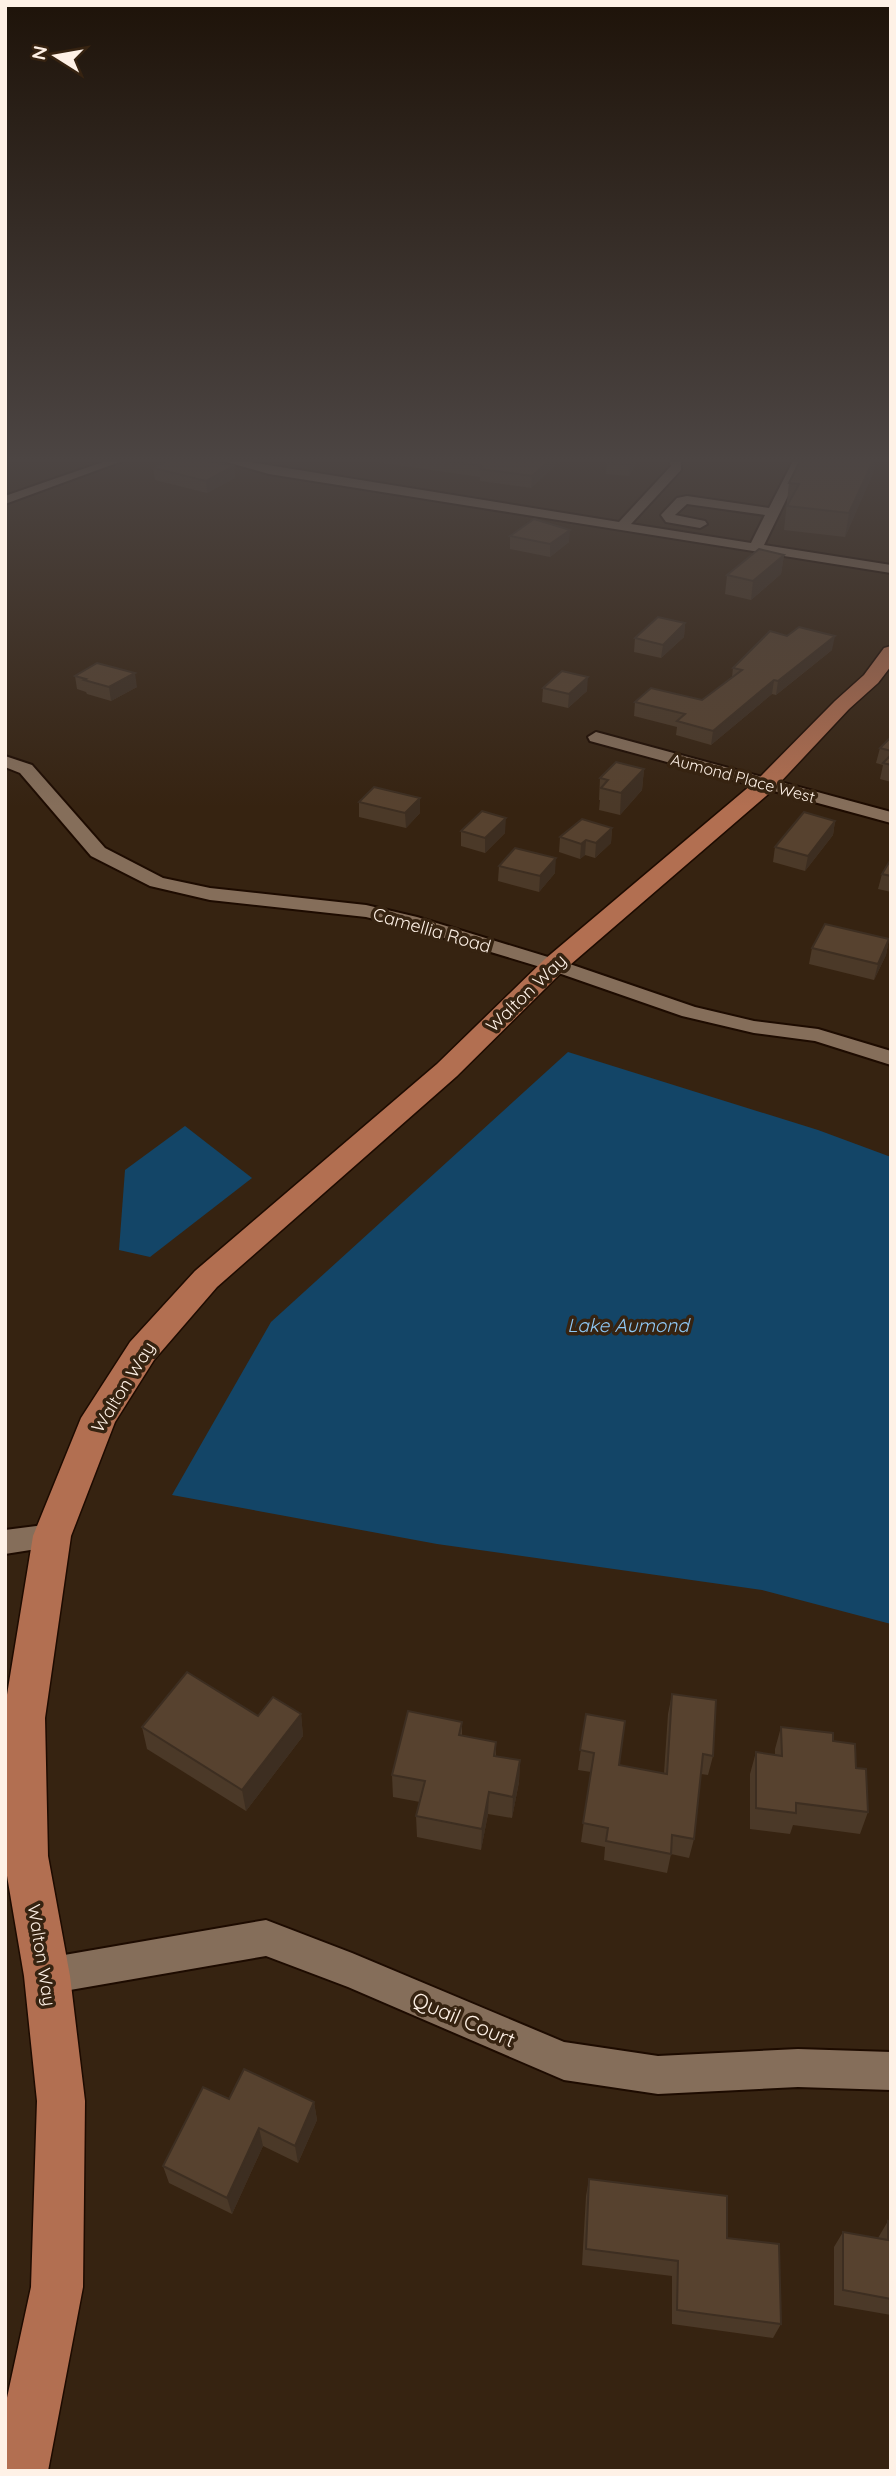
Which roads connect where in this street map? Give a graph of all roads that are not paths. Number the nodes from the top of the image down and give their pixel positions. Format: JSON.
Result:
{"nodes":[{"id":1,"x":891,"y":652,"type":"edge"},
{"id":2,"x":596,"y":737,"type":"dead end"},
{"id":3,"x":5,"y":761,"type":"edge"},
{"id":4,"x":765,"y":785,"type":"junction"},
{"id":5,"x":891,"y":818,"type":"edge"},
{"id":6,"x":554,"y":965,"type":"junction"},
{"id":7,"x":891,"y":1058,"type":"edge"},
{"id":8,"x":52,"y":1536,"type":"junction"},
{"id":9,"x":5,"y":1542,"type":"edge"},
{"id":10,"x":47,"y":1976,"type":"junction"},
{"id":11,"x":891,"y":2071,"type":"edge"},
{"id":12,"x":20,"y":2471,"type":"edge"}],
"edges":[{"from":1,"to":4,"type":"main road","name":"Walton Way"},
{"from":2,"to":4,"type":"street","name":"Aumond Place West"},
{"from":3,"to":6,"type":"street","name":"Camellia Road"},
{"from":4,"to":5,"type":"street","name":"Aumond Place West"},
{"from":4,"to":6,"type":"main road","name":"Walton Way"},
{"from":6,"to":7,"type":"street","name":"Camellia Road"},
{"from":6,"to":8,"type":"main road","name":"Walton Way"},
{"from":8,"to":9,"type":"street"},
{"from":8,"to":10,"type":"main road","name":"Walton Way"},
{"from":10,"to":11,"type":"street","name":"Quail Court"},
{"from":10,"to":12,"type":"main road","name":"Walton Way"}]}
